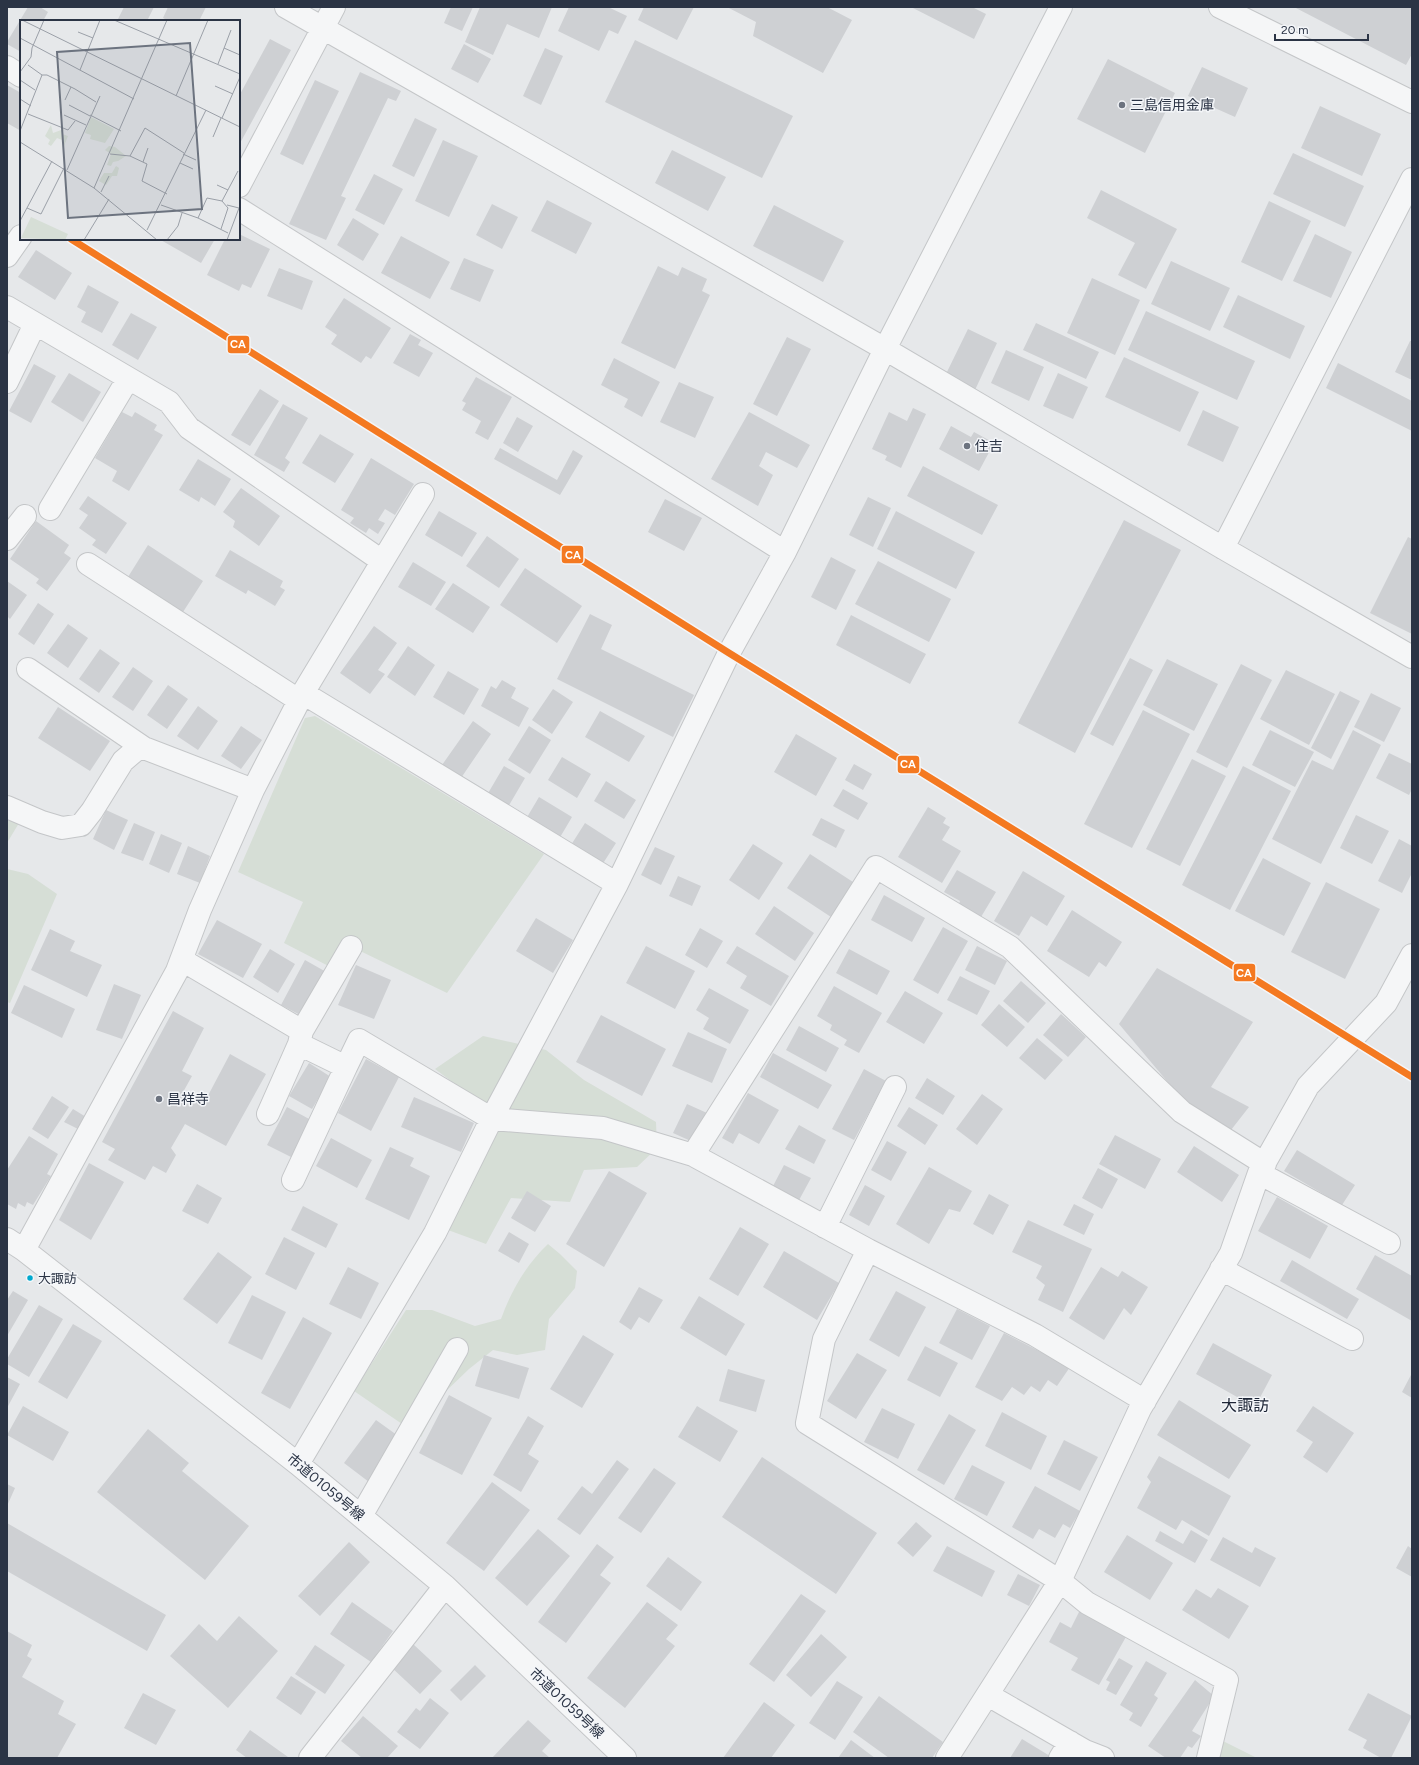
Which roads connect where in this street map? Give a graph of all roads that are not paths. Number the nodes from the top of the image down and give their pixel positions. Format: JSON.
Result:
{"nodes":[{"id":1,"x":286,"y":7,"type":"edge"},
{"id":2,"x":334,"y":7,"type":"edge"},
{"id":3,"x":1061,"y":7,"type":"edge"},
{"id":4,"x":1220,"y":7,"type":"edge"},
{"id":5,"x":323,"y":28,"type":"junction"},
{"id":6,"x":7,"y":67,"type":"edge"},
{"id":7,"x":20,"y":75,"type":"edge"},
{"id":8,"x":1412,"y":102,"type":"edge"},
{"id":9,"x":1412,"y":179,"type":"edge"},
{"id":10,"x":240,"y":184,"type":"edge"},
{"id":11,"x":240,"y":210,"type":"edge"},
{"id":12,"x":20,"y":237,"type":"edge"},
{"id":13,"x":7,"y":256,"type":"edge"},
{"id":14,"x":7,"y":307,"type":"edge"},
{"id":15,"x":35,"y":324,"type":"junction"},
{"id":16,"x":885,"y":349,"type":"junction"},
{"id":17,"x":128,"y":379,"type":"junction"},
{"id":18,"x":7,"y":382,"type":"edge"},
{"id":19,"x":423,"y":494,"type":"dead end"},
{"id":20,"x":50,"y":509,"type":"dead end"},
{"id":21,"x":25,"y":516,"type":"dead end"},
{"id":22,"x":7,"y":539,"type":"edge"},
{"id":23,"x":1223,"y":548,"type":"junction"},
{"id":24,"x":786,"y":552,"type":"junction"},
{"id":25,"x":382,"y":561,"type":"junction"},
{"id":26,"x":88,"y":564,"type":"dead end"},
{"id":27,"x":1412,"y":657,"type":"edge"},
{"id":28,"x":28,"y":669,"type":"dead end"},
{"id":29,"x":302,"y":697,"type":"junction"},
{"id":30,"x":144,"y":748,"type":"junction"},
{"id":31,"x":253,"y":790,"type":"junction"},
{"id":32,"x":7,"y":807,"type":"edge"},
{"id":33,"x":617,"y":884,"type":"junction"},
{"id":34,"x":351,"y":948,"type":"dead end"},
{"id":35,"x":1412,"y":955,"type":"edge"},
{"id":36,"x":182,"y":960,"type":"junction"},
{"id":37,"x":300,"y":1038,"type":"junction"},
{"id":38,"x":346,"y":1067,"type":"junction"},
{"id":39,"x":895,"y":1086,"type":"dead end"},
{"id":40,"x":268,"y":1114,"type":"dead end"},
{"id":41,"x":492,"y":1119,"type":"junction"},
{"id":42,"x":693,"y":1155,"type":"junction"},
{"id":43,"x":1262,"y":1169,"type":"junction"},
{"id":44,"x":294,"y":1180,"type":"dead end"},
{"id":45,"x":826,"y":1227,"type":"junction"},
{"id":46,"x":1389,"y":1243,"type":"dead end"},
{"id":47,"x":15,"y":1245,"type":"edge"},
{"id":48,"x":868,"y":1250,"type":"junction"},
{"id":49,"x":1221,"y":1269,"type":"junction"},
{"id":50,"x":1352,"y":1339,"type":"dead end"},
{"id":51,"x":457,"y":1349,"type":"dead end"},
{"id":52,"x":1145,"y":1401,"type":"junction"},
{"id":53,"x":298,"y":1464,"type":"junction"},
{"id":54,"x":361,"y":1516,"type":"junction"},
{"id":55,"x":1060,"y":1581,"type":"junction"},
{"id":56,"x":445,"y":1586,"type":"junction"},
{"id":57,"x":988,"y":1695,"type":"junction"},
{"id":58,"x":1065,"y":1750,"type":"edge"},
{"id":59,"x":310,"y":1758,"type":"edge"},
{"id":60,"x":625,"y":1758,"type":"edge"},
{"id":61,"x":947,"y":1758,"type":"edge"},
{"id":62,"x":1103,"y":1758,"type":"edge"},
{"id":63,"x":1208,"y":1758,"type":"edge"}],
"edges":[{"from":1,"to":5,"type":"street"},
{"from":2,"to":5,"type":"street"},
{"from":3,"to":16,"type":"street"},
{"from":4,"to":8,"type":"street"},
{"from":5,"to":10,"type":"street"},
{"from":5,"to":16,"type":"street"},
{"from":6,"to":7,"type":"street"},
{"from":9,"to":23,"type":"street"},
{"from":11,"to":24,"type":"street"},
{"from":12,"to":13,"type":"street"},
{"from":14,"to":15,"type":"street"},
{"from":15,"to":17,"type":"street"},
{"from":15,"to":18,"type":"street"},
{"from":16,"to":23,"type":"street"},
{"from":16,"to":24,"type":"street"},
{"from":17,"to":20,"type":"street"},
{"from":17,"to":25,"type":"street"},
{"from":19,"to":25,"type":"street"},
{"from":21,"to":22,"type":"street"},
{"from":23,"to":27,"type":"street"},
{"from":24,"to":33,"type":"street"},
{"from":25,"to":29,"type":"street"},
{"from":26,"to":29,"type":"street"},
{"from":28,"to":30,"type":"street"},
{"from":29,"to":31,"type":"street"},
{"from":29,"to":33,"type":"street"},
{"from":30,"to":31,"type":"street"},
{"from":30,"to":32,"type":"street"},
{"from":31,"to":36,"type":"street"},
{"from":33,"to":41,"type":"street"},
{"from":34,"to":37,"type":"street"},
{"from":35,"to":43,"type":"street"},
{"from":36,"to":37,"type":"street"},
{"from":36,"to":47,"type":"street"},
{"from":37,"to":38,"type":"street"},
{"from":37,"to":40,"type":"street"},
{"from":38,"to":41,"type":"street"},
{"from":38,"to":44,"type":"street"},
{"from":39,"to":45,"type":"street"},
{"from":41,"to":42,"type":"street"},
{"from":41,"to":53,"type":"street"},
{"from":42,"to":43,"type":"street"},
{"from":42,"to":45,"type":"street"},
{"from":43,"to":46,"type":"street"},
{"from":43,"to":49,"type":"street"},
{"from":45,"to":48,"type":"street"},
{"from":47,"to":53,"type":"street","name":"市道01059号線"},
{"from":48,"to":52,"type":"street"},
{"from":48,"to":55,"type":"street"},
{"from":49,"to":50,"type":"street"},
{"from":49,"to":52,"type":"street"},
{"from":51,"to":54,"type":"street"},
{"from":52,"to":55,"type":"street"},
{"from":53,"to":54,"type":"street","name":"市道01059号線"},
{"from":54,"to":56,"type":"street","name":"市道01059号線"},
{"from":55,"to":57,"type":"street"},
{"from":55,"to":63,"type":"street"},
{"from":56,"to":59,"type":"street"},
{"from":56,"to":60,"type":"street","name":"市道01059号線"},
{"from":57,"to":58,"type":"street"},
{"from":57,"to":61,"type":"street"},
{"from":58,"to":62,"type":"street"}]}
